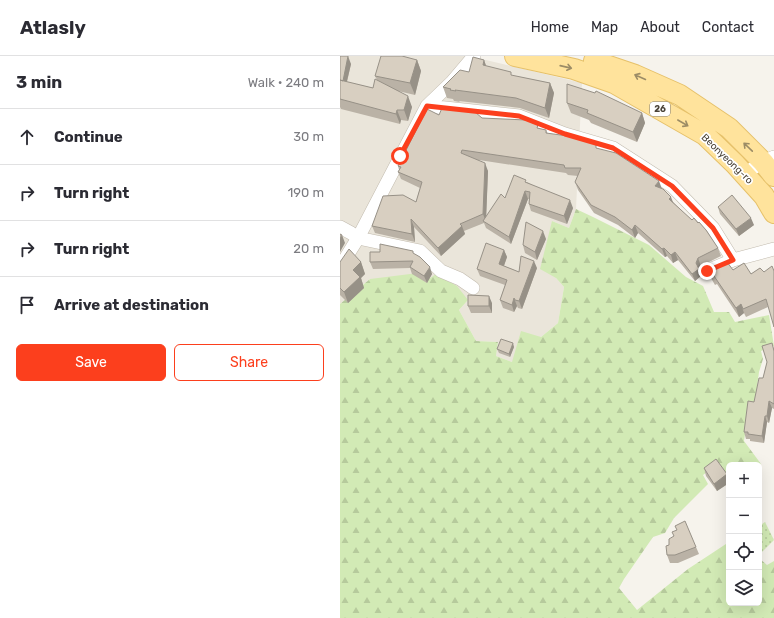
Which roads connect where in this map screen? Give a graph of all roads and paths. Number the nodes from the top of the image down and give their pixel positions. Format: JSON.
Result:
{"nodes":[{"id":1,"x":474,"y":56,"type":"edge"},
{"id":2,"x":514,"y":56,"type":"edge"},
{"id":3,"x":579,"y":56,"type":"edge"},
{"id":4,"x":427,"y":106,"type":"junction"},
{"id":5,"x":770,"y":165,"type":"edge"},
{"id":6,"x":744,"y":174,"type":"junction"},
{"id":7,"x":774,"y":213,"type":"edge"},
{"id":8,"x":340,"y":228,"type":"edge"},
{"id":9,"x":358,"y":238,"type":"junction"},
{"id":10,"x":774,"y":250,"type":"edge"},
{"id":11,"x":733,"y":260,"type":"junction"},
{"id":12,"x":340,"y":267,"type":"edge"},
{"id":13,"x":707,"y":271,"type":"edge"},
{"id":14,"x":473,"y":288,"type":"dead end"}],
"edges":[{"from":1,"to":4,"type":"street"},
{"from":2,"to":6,"type":"main road","name":"Beonyeong-ro","number":"26","one_way":true},
{"from":5,"to":3,"type":"main road","name":"Beonyeong-ro","number":"26","one_way":true},
{"from":4,"to":9,"type":"street"},
{"from":4,"to":11,"type":"street"},
{"from":5,"to":6,"type":"street"},
{"from":6,"to":7,"type":"main road","name":"Beonyeong-ro","number":"26"},
{"from":8,"to":9,"type":"street"},
{"from":9,"to":12,"type":"street"},
{"from":9,"to":14,"type":"street"},
{"from":10,"to":11,"type":"street"},
{"from":11,"to":13,"type":"street"}]}
